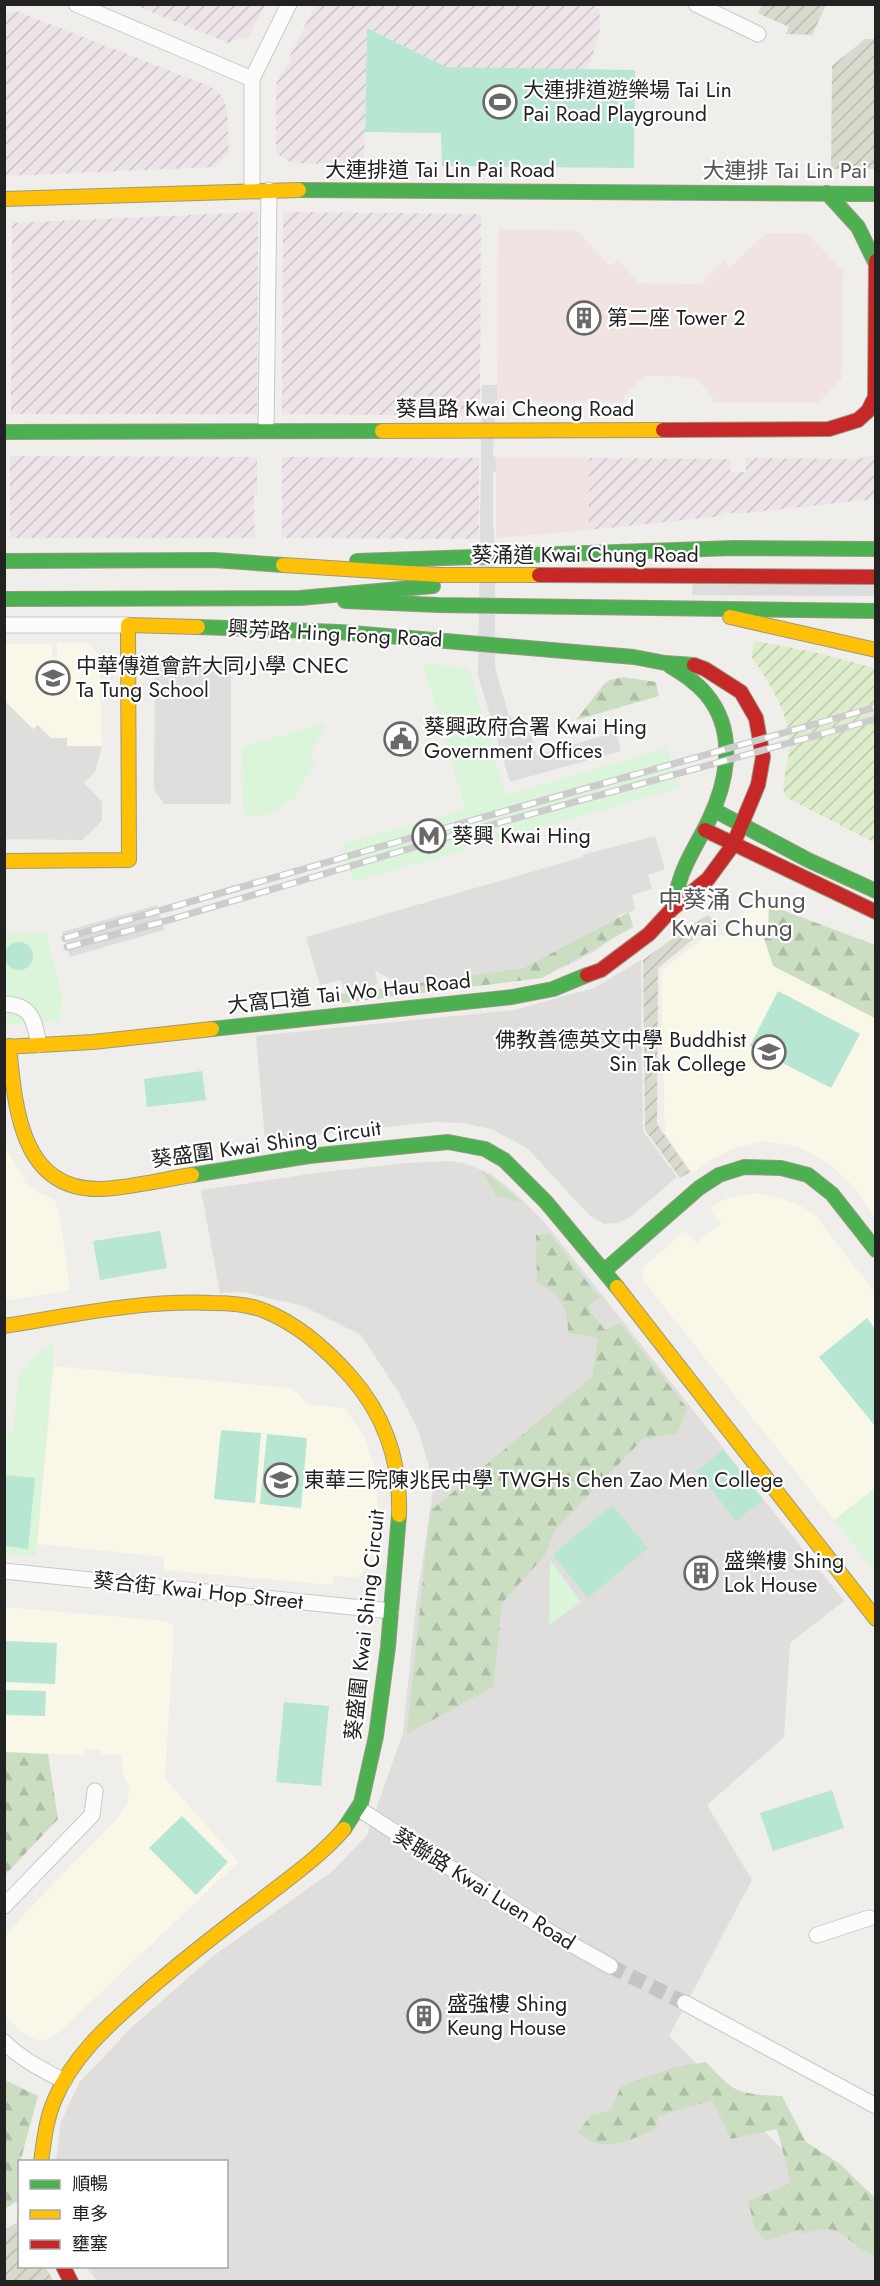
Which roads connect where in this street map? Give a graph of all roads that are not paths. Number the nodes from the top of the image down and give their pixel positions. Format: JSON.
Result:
{"nodes":[{"id":1,"x":76,"y":4,"type":"edge"},
{"id":2,"x":289,"y":4,"type":"edge"},
{"id":3,"x":696,"y":4,"type":"edge"},
{"id":4,"x":758,"y":34,"type":"dead end"},
{"id":5,"x":252,"y":79,"type":"junction"},
{"id":6,"x":252,"y":190,"type":"junction"},
{"id":7,"x":269,"y":190,"type":"junction"},
{"id":8,"x":827,"y":193,"type":"junction"},
{"id":9,"x":876,"y":194,"type":"edge"},
{"id":10,"x":4,"y":199,"type":"edge"},
{"id":11,"x":875,"y":262,"type":"edge"},
{"id":12,"x":266,"y":430,"type":"junction"},
{"id":13,"x":4,"y":432,"type":"edge"},
{"id":14,"x":876,"y":549,"type":"edge"},
{"id":15,"x":4,"y":561,"type":"edge"},
{"id":16,"x":296,"y":564,"type":"junction"},
{"id":17,"x":876,"y":577,"type":"edge"},
{"id":18,"x":646,"y":590,"type":"dead end"},
{"id":19,"x":795,"y":590,"type":"dead end"},
{"id":20,"x":876,"y":590,"type":"edge"},
{"id":21,"x":300,"y":598,"type":"junction"},
{"id":22,"x":4,"y":599,"type":"edge"},
{"id":23,"x":700,"y":610,"type":"junction"},
{"id":24,"x":876,"y":611,"type":"edge"},
{"id":25,"x":4,"y":625,"type":"edge"},
{"id":26,"x":128,"y":626,"type":"junction"},
{"id":27,"x":876,"y":651,"type":"edge"},
{"id":28,"x":665,"y":663,"type":"junction"},
{"id":29,"x":714,"y":810,"type":"junction"},
{"id":30,"x":743,"y":824,"type":"junction"},
{"id":31,"x":705,"y":830,"type":"junction"},
{"id":32,"x":733,"y":844,"type":"junction"},
{"id":33,"x":4,"y":861,"type":"edge"},
{"id":34,"x":876,"y":891,"type":"edge"},
{"id":35,"x":672,"y":909,"type":"junction"},
{"id":36,"x":876,"y":912,"type":"edge"},
{"id":37,"x":4,"y":1005,"type":"edge"},
{"id":38,"x":39,"y":1045,"type":"junction"},
{"id":39,"x":7,"y":1047,"type":"edge"},
{"id":40,"x":876,"y":1250,"type":"edge"},
{"id":41,"x":604,"y":1271,"type":"junction"},
{"id":42,"x":4,"y":1326,"type":"edge"},
{"id":43,"x":4,"y":1571,"type":"edge"},
{"id":44,"x":391,"y":1611,"type":"junction"},
{"id":45,"x":876,"y":1619,"type":"edge"},
{"id":46,"x":95,"y":1791,"type":"dead end"},
{"id":47,"x":359,"y":1809,"type":"junction"},
{"id":48,"x":4,"y":1906,"type":"edge"},
{"id":49,"x":869,"y":1918,"type":"dead end"},
{"id":50,"x":817,"y":1935,"type":"dead end"},
{"id":51,"x":610,"y":1966,"type":"tunnel mouth"},
{"id":52,"x":685,"y":2004,"type":"tunnel mouth"},
{"id":53,"x":4,"y":2042,"type":"edge"},
{"id":54,"x":64,"y":2081,"type":"junction"},
{"id":55,"x":876,"y":2106,"type":"edge"},
{"id":56,"x":41,"y":2160,"type":"edge"},
{"id":57,"x":64,"y":2268,"type":"edge"},
{"id":58,"x":71,"y":2282,"type":"edge"}],
"edges":[{"from":1,"to":5,"type":"street"},
{"from":2,"to":5,"type":"street"},
{"from":3,"to":4,"type":"street"},
{"from":5,"to":6,"type":"street"},
{"from":6,"to":7,"type":"street","name":"大連排道 Tai Lin Pai Road"},
{"from":6,"to":10,"type":"street","name":"大連排道 Tai Lin Pai Road"},
{"from":7,"to":8,"type":"street","name":"大連排道 Tai Lin Pai Road"},
{"from":7,"to":12,"type":"street"},
{"from":8,"to":9,"type":"street","name":"大連排道 Tai Lin Pai Road"},
{"from":8,"to":11,"type":"street"},
{"from":11,"to":12,"type":"street","name":"葵昌路 Kwai Cheong Road"},
{"from":12,"to":13,"type":"street","name":"葵昌路 Kwai Cheong Road"},
{"from":14,"to":16,"type":"street","name":"葵涌道 Kwai Chung Road"},
{"from":15,"to":16,"type":"street","name":"葵涌道 Kwai Chung Road"},
{"from":16,"to":17,"type":"street","name":"葵涌道 Kwai Chung Road"},
{"from":18,"to":21,"type":"street","name":"葵涌道 Kwai Chung Road"},
{"from":19,"to":20,"type":"street"},
{"from":21,"to":22,"type":"street","name":"葵涌道 Kwai Chung Road"},
{"from":21,"to":23,"type":"street","name":"葵涌道 Kwai Chung Road"},
{"from":23,"to":24,"type":"street","name":"葵涌道 Kwai Chung Road"},
{"from":23,"to":27,"type":"street"},
{"from":25,"to":26,"type":"street","name":"興芳路 Hing Fong Road"},
{"from":26,"to":28,"type":"street","name":"興芳路 Hing Fong Road"},
{"from":26,"to":33,"type":"street"},
{"from":28,"to":29,"type":"street","name":"興芳路 Hing Fong Road"},
{"from":28,"to":30,"type":"street","name":"興芳路 Hing Fong Road"},
{"from":29,"to":30,"type":"street"},
{"from":29,"to":31,"type":"street","name":"興芳路 Hing Fong Road"},
{"from":30,"to":32,"type":"street","name":"興芳路 Hing Fong Road"},
{"from":30,"to":34,"type":"street"},
{"from":31,"to":32,"type":"street"},
{"from":31,"to":35,"type":"street","name":"大窩口道 Tai Wo Hau Road"},
{"from":32,"to":35,"type":"street","name":"大窩口道 Tai Wo Hau Road"},
{"from":32,"to":36,"type":"street"},
{"from":35,"to":38,"type":"street","name":"大窩口道 Tai Wo Hau Road"},
{"from":37,"to":38,"type":"street"},
{"from":38,"to":39,"type":"street","name":"大窩口道 Tai Wo Hau Road"},
{"from":39,"to":41,"type":"street","name":"葵盛圍 Kwai Shing Circuit"},
{"from":40,"to":41,"type":"street"},
{"from":41,"to":45,"type":"street","name":"葵盛圍 Kwai Shing Circuit"},
{"from":42,"to":44,"type":"street","name":"葵盛圍 Kwai Shing Circuit"},
{"from":43,"to":44,"type":"street","name":"葵合街 Kwai Hop Street"},
{"from":44,"to":47,"type":"street","name":"葵盛圍 Kwai Shing Circuit"},
{"from":46,"to":48,"type":"street"},
{"from":47,"to":51,"type":"street","name":"葵聯路 Kwai Luen Road"},
{"from":47,"to":54,"type":"street","name":"葵盛圍 Kwai Shing Circuit"},
{"from":49,"to":50,"type":"street"},
{"from":52,"to":55,"type":"street"},
{"from":53,"to":54,"type":"street"},
{"from":54,"to":56,"type":"street","name":"葵盛圍 Kwai Shing Circuit"},
{"from":57,"to":58,"type":"street"}]}
